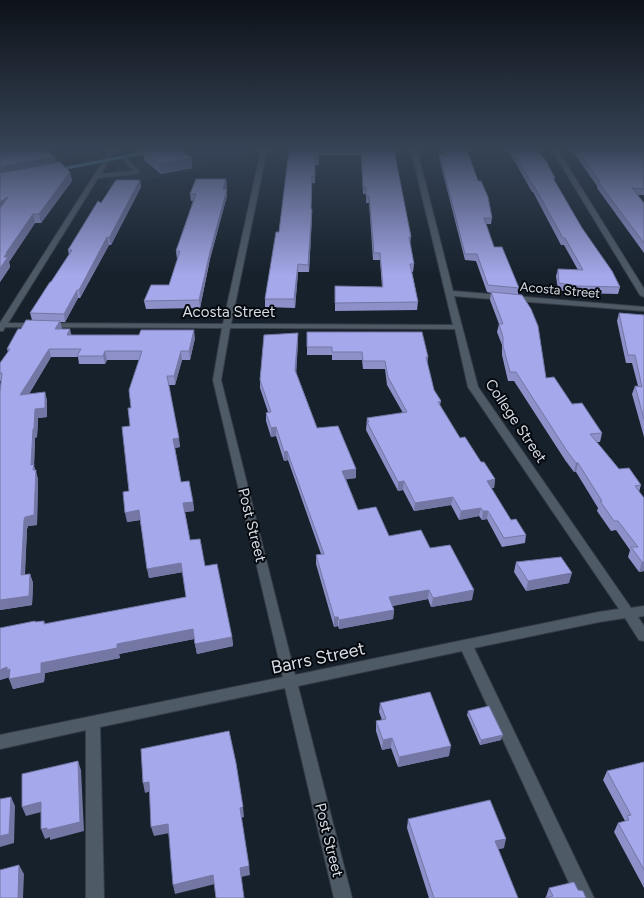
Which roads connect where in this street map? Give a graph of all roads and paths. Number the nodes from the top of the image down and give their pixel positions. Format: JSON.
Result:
{"nodes":[{"id":1,"x":87,"y":192,"type":"edge"},
{"id":2,"x":255,"y":192,"type":"edge"},
{"id":3,"x":425,"y":192,"type":"edge"},
{"id":4,"x":580,"y":192,"type":"edge"},
{"id":5,"x":450,"y":293,"type":"junction"},
{"id":6,"x":644,"y":295,"type":"edge"},
{"id":7,"x":644,"y":309,"type":"edge"},
{"id":8,"x":1,"y":326,"type":"edge"},
{"id":9,"x":226,"y":326,"type":"junction"},
{"id":10,"x":457,"y":327,"type":"junction"},
{"id":11,"x":644,"y":611,"type":"edge"},
{"id":12,"x":628,"y":613,"type":"junction"},
{"id":13,"x":644,"y":636,"type":"edge"},
{"id":14,"x":466,"y":646,"type":"junction"},
{"id":15,"x":290,"y":682,"type":"junction"},
{"id":16,"x":94,"y":723,"type":"junction"},
{"id":17,"x":0,"y":742,"type":"edge"},
{"id":18,"x":95,"y":898,"type":"edge"},
{"id":19,"x":343,"y":898,"type":"edge"},
{"id":20,"x":585,"y":898,"type":"edge"}],
"edges":[{"from":1,"to":8,"type":"street"},
{"from":2,"to":9,"type":"street","name":"Post Street"},
{"from":3,"to":5,"type":"street","name":"College Street"},
{"from":4,"to":6,"type":"street"},
{"from":5,"to":7,"type":"street","name":"Acosta Street"},
{"from":5,"to":10,"type":"street","name":"College Street"},
{"from":8,"to":9,"type":"street","name":"Acosta Street"},
{"from":9,"to":10,"type":"street","name":"Acosta Street"},
{"from":9,"to":15,"type":"street","name":"Post Street"},
{"from":10,"to":12,"type":"street","name":"College Street"},
{"from":11,"to":12,"type":"street","name":"Barrs Street"},
{"from":12,"to":13,"type":"street","name":"College Street"},
{"from":12,"to":14,"type":"street","name":"Barrs Street"},
{"from":14,"to":15,"type":"street","name":"Barrs Street"},
{"from":14,"to":20,"type":"street"},
{"from":15,"to":16,"type":"street","name":"Barrs Street"},
{"from":15,"to":19,"type":"street","name":"Post Street"},
{"from":16,"to":17,"type":"street","name":"Barrs Street"},
{"from":16,"to":18,"type":"street"}]}
